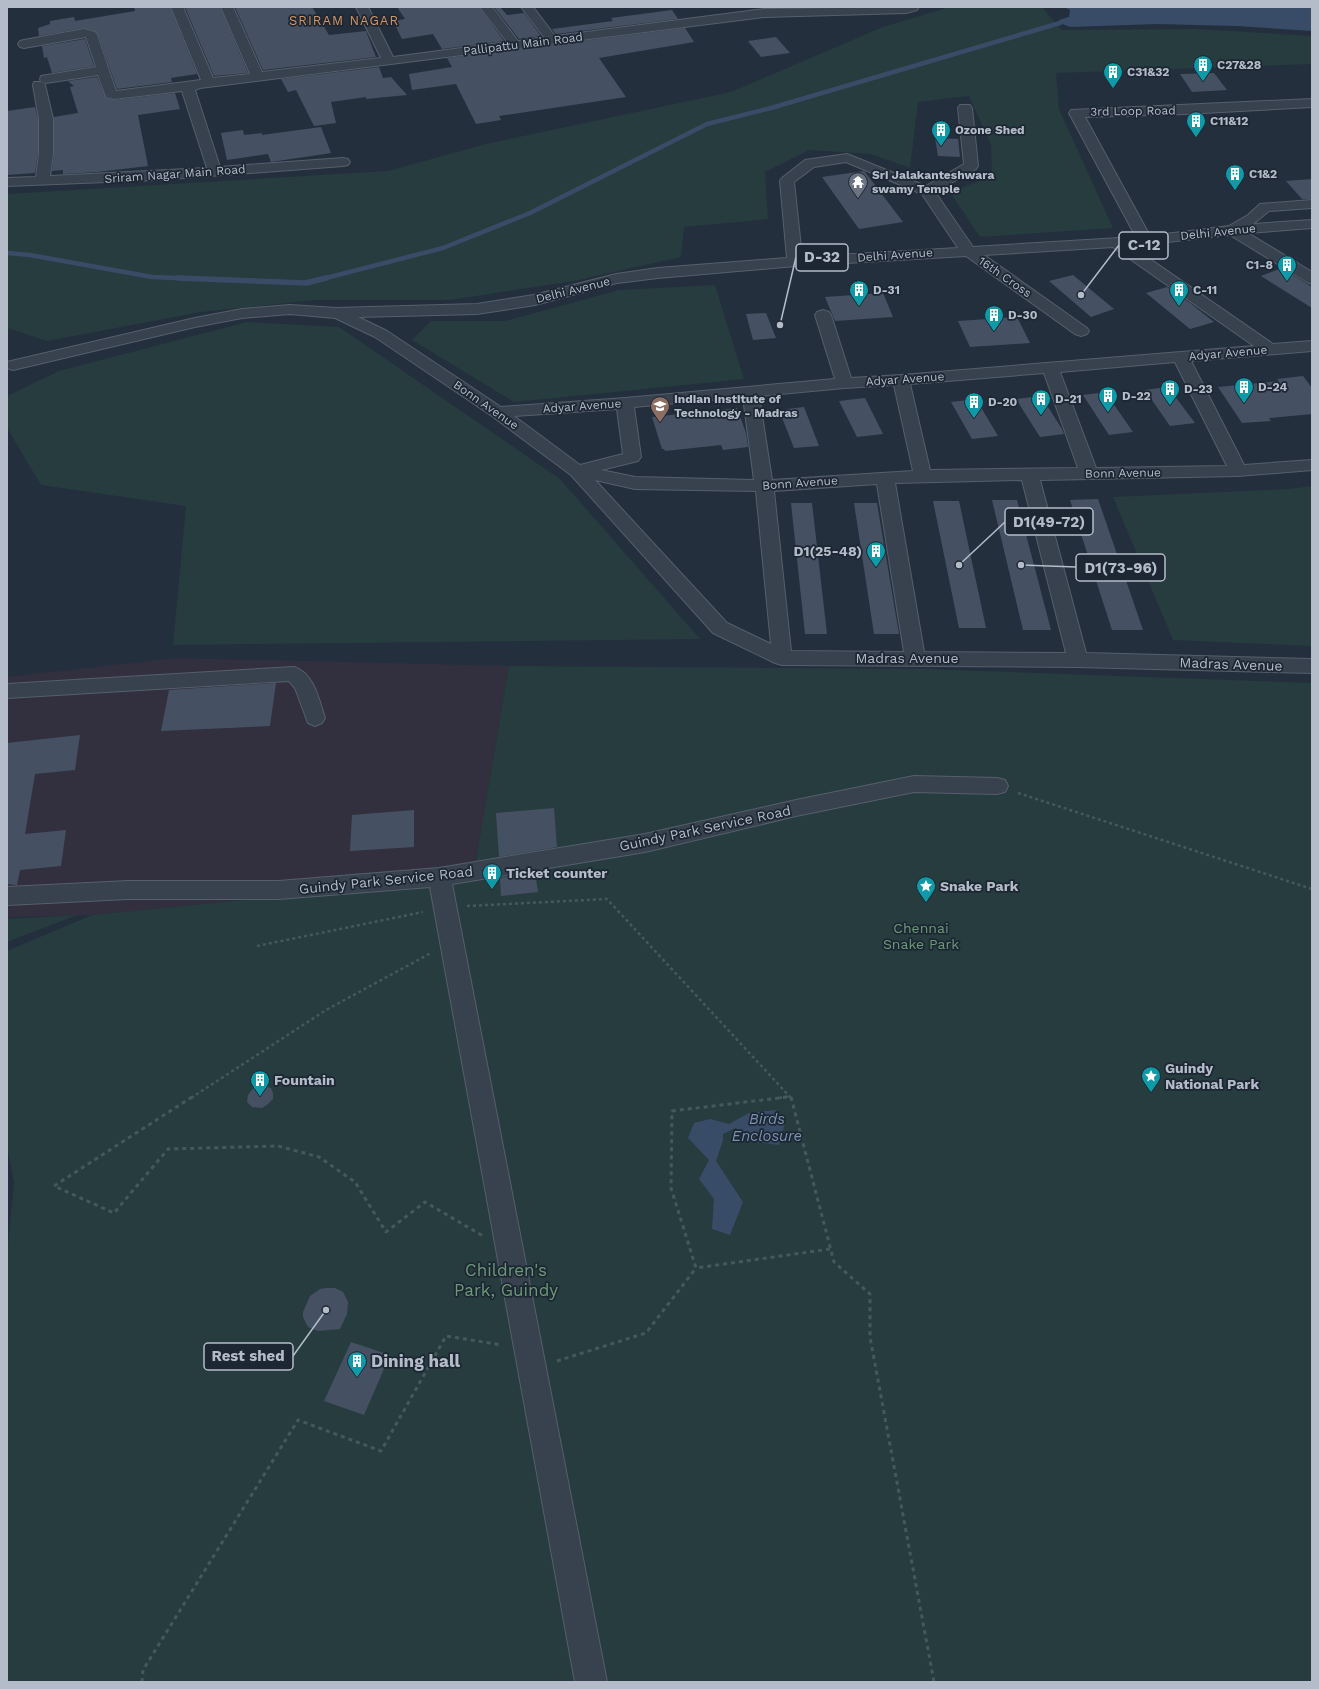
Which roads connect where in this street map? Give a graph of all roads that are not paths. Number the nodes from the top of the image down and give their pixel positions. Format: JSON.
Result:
{"nodes":[{"id":1,"x":177,"y":7,"type":"edge"},
{"id":2,"x":227,"y":7,"type":"edge"},
{"id":3,"x":362,"y":7,"type":"edge"},
{"id":4,"x":486,"y":7,"type":"edge"},
{"id":5,"x":527,"y":7,"type":"edge"},
{"id":6,"x":913,"y":7,"type":"edge"},
{"id":7,"x":858,"y":9,"type":"edge"},
{"id":8,"x":678,"y":12,"type":"dead end"},
{"id":9,"x":688,"y":22,"type":"junction"},
{"id":10,"x":552,"y":40,"type":"junction"},
{"id":11,"x":24,"y":44,"type":"dead end"},
{"id":12,"x":515,"y":45,"type":"junction"},
{"id":13,"x":389,"y":61,"type":"junction"},
{"id":14,"x":103,"y":70,"type":"junction"},
{"id":15,"x":258,"y":77,"type":"junction"},
{"id":16,"x":208,"y":82,"type":"junction"},
{"id":17,"x":190,"y":88,"type":"junction"},
{"id":18,"x":1312,"y":103,"type":"edge"},
{"id":19,"x":965,"y":108,"type":"dead end"},
{"id":20,"x":343,"y":162,"type":"dead end"},
{"id":21,"x":215,"y":172,"type":"junction"},
{"id":22,"x":42,"y":180,"type":"junction"},
{"id":23,"x":7,"y":182,"type":"edge"},
{"id":24,"x":927,"y":191,"type":"junction"},
{"id":25,"x":1312,"y":204,"type":"edge"},
{"id":26,"x":1312,"y":224,"type":"edge"},
{"id":27,"x":1233,"y":230,"type":"junction"},
{"id":28,"x":1146,"y":241,"type":"junction"},
{"id":29,"x":1115,"y":242,"type":"junction"},
{"id":30,"x":968,"y":251,"type":"junction"},
{"id":31,"x":795,"y":262,"type":"junction"},
{"id":32,"x":1312,"y":279,"type":"edge"},
{"id":33,"x":428,"y":311,"type":"junction"},
{"id":34,"x":336,"y":313,"type":"junction"},
{"id":35,"x":823,"y":315,"type":"dead end"},
{"id":36,"x":1081,"y":331,"type":"dead end"},
{"id":37,"x":397,"y":345,"type":"junction"},
{"id":38,"x":1312,"y":347,"type":"edge"},
{"id":39,"x":1269,"y":349,"type":"junction"},
{"id":40,"x":1181,"y":357,"type":"junction"},
{"id":41,"x":9,"y":363,"type":"edge"},
{"id":42,"x":1050,"y":368,"type":"junction"},
{"id":43,"x":901,"y":380,"type":"junction"},
{"id":44,"x":844,"y":383,"type":"junction"},
{"id":45,"x":750,"y":391,"type":"junction"},
{"id":46,"x":625,"y":403,"type":"junction"},
{"id":47,"x":498,"y":412,"type":"junction"},
{"id":48,"x":1312,"y":465,"type":"edge"},
{"id":49,"x":577,"y":471,"type":"junction"},
{"id":50,"x":1238,"y":471,"type":"junction"},
{"id":51,"x":1089,"y":473,"type":"junction"},
{"id":52,"x":1030,"y":475,"type":"junction"},
{"id":53,"x":923,"y":476,"type":"junction"},
{"id":54,"x":885,"y":478,"type":"junction"},
{"id":55,"x":763,"y":486,"type":"junction"},
{"id":56,"x":782,"y":658,"type":"junction"},
{"id":57,"x":914,"y":658,"type":"junction"},
{"id":58,"x":1078,"y":660,"type":"junction"},
{"id":59,"x":1312,"y":666,"type":"edge"},
{"id":60,"x":7,"y":691,"type":"edge"},
{"id":61,"x":315,"y":718,"type":"dead end"},
{"id":62,"x":997,"y":786,"type":"road end"},
{"id":63,"x":439,"y":877,"type":"junction"},
{"id":64,"x":7,"y":896,"type":"edge"},
{"id":65,"x":591,"y":1682,"type":"edge"}],
"edges":[{"from":1,"to":16,"type":"street"},
{"from":2,"to":15,"type":"street"},
{"from":3,"to":13,"type":"street"},
{"from":4,"to":12,"type":"street"},
{"from":5,"to":10,"type":"street"},
{"from":6,"to":7,"type":"street","name":"Pallipattu Main Road"},
{"from":7,"to":9,"type":"street","name":"Pallipattu Main Road"},
{"from":8,"to":9,"type":"street"},
{"from":9,"to":10,"type":"street","name":"Pallipattu Main Road"},
{"from":10,"to":12,"type":"street","name":"Pallipattu Main Road"},
{"from":11,"to":14,"type":"street"},
{"from":12,"to":13,"type":"street","name":"Pallipattu Main Road"},
{"from":13,"to":15,"type":"street","name":"Pallipattu Main Road"},
{"from":14,"to":17,"type":"street","name":"Pallipattu Main Road"},
{"from":14,"to":22,"type":"street"},
{"from":15,"to":16,"type":"street","name":"Pallipattu Main Road"},
{"from":16,"to":17,"type":"street","name":"Pallipattu Main Road"},
{"from":17,"to":21,"type":"street"},
{"from":18,"to":28,"type":"street","name":"3rd Loop Road"},
{"from":19,"to":24,"type":"street"},
{"from":20,"to":21,"type":"street","name":"Sriram Nagar Main Road"},
{"from":21,"to":22,"type":"street","name":"Sriram Nagar Main Road"},
{"from":22,"to":23,"type":"street","name":"Sriram Nagar Main Road"},
{"from":24,"to":30,"type":"street"},
{"from":24,"to":31,"type":"street"},
{"from":25,"to":27,"type":"street"},
{"from":26,"to":27,"type":"street","name":"Delhi Avenue"},
{"from":27,"to":28,"type":"street","name":"Delhi Avenue"},
{"from":27,"to":32,"type":"street"},
{"from":28,"to":29,"type":"street","name":"Delhi Avenue"},
{"from":29,"to":30,"type":"street","name":"Delhi Avenue"},
{"from":29,"to":39,"type":"street"},
{"from":30,"to":31,"type":"street","name":"Delhi Avenue"},
{"from":30,"to":36,"type":"street","name":"16th Cross"},
{"from":31,"to":33,"type":"street","name":"Delhi Avenue"},
{"from":33,"to":34,"type":"street","name":"Delhi Avenue"},
{"from":33,"to":37,"type":"street"},
{"from":34,"to":37,"type":"street","name":"Bonn Avenue"},
{"from":34,"to":41,"type":"street"},
{"from":35,"to":44,"type":"street"},
{"from":37,"to":47,"type":"street","name":"Bonn Avenue"},
{"from":38,"to":39,"type":"street","name":"Adyar Avenue"},
{"from":39,"to":40,"type":"street","name":"Adyar Avenue"},
{"from":40,"to":42,"type":"street","name":"Adyar Avenue"},
{"from":40,"to":50,"type":"street"},
{"from":42,"to":43,"type":"street","name":"Adyar Avenue"},
{"from":42,"to":51,"type":"street"},
{"from":43,"to":44,"type":"street","name":"Adyar Avenue"},
{"from":43,"to":53,"type":"street"},
{"from":44,"to":45,"type":"street","name":"Adyar Avenue"},
{"from":45,"to":46,"type":"street","name":"Adyar Avenue"},
{"from":45,"to":55,"type":"street"},
{"from":46,"to":47,"type":"street","name":"Adyar Avenue"},
{"from":46,"to":49,"type":"street"},
{"from":47,"to":49,"type":"street","name":"Bonn Avenue"},
{"from":48,"to":50,"type":"street","name":"Bonn Avenue"},
{"from":49,"to":55,"type":"street","name":"Bonn Avenue"},
{"from":49,"to":56,"type":"street","name":"Madras Avenue"},
{"from":50,"to":51,"type":"street","name":"Bonn Avenue"},
{"from":51,"to":52,"type":"street","name":"Bonn Avenue"},
{"from":52,"to":53,"type":"street","name":"Bonn Avenue"},
{"from":52,"to":58,"type":"street"},
{"from":53,"to":54,"type":"street","name":"Bonn Avenue"},
{"from":54,"to":55,"type":"street","name":"Bonn Avenue"},
{"from":54,"to":57,"type":"street"},
{"from":55,"to":56,"type":"street"},
{"from":56,"to":57,"type":"street","name":"Madras Avenue"},
{"from":57,"to":58,"type":"street","name":"Madras Avenue"},
{"from":58,"to":59,"type":"street","name":"Madras Avenue"},
{"from":60,"to":61,"type":"street"},
{"from":62,"to":63,"type":"street","name":"Guindy Park Service Road"},
{"from":63,"to":64,"type":"street","name":"Guindy Park Service Road"},
{"from":63,"to":65,"type":"street"}]}
